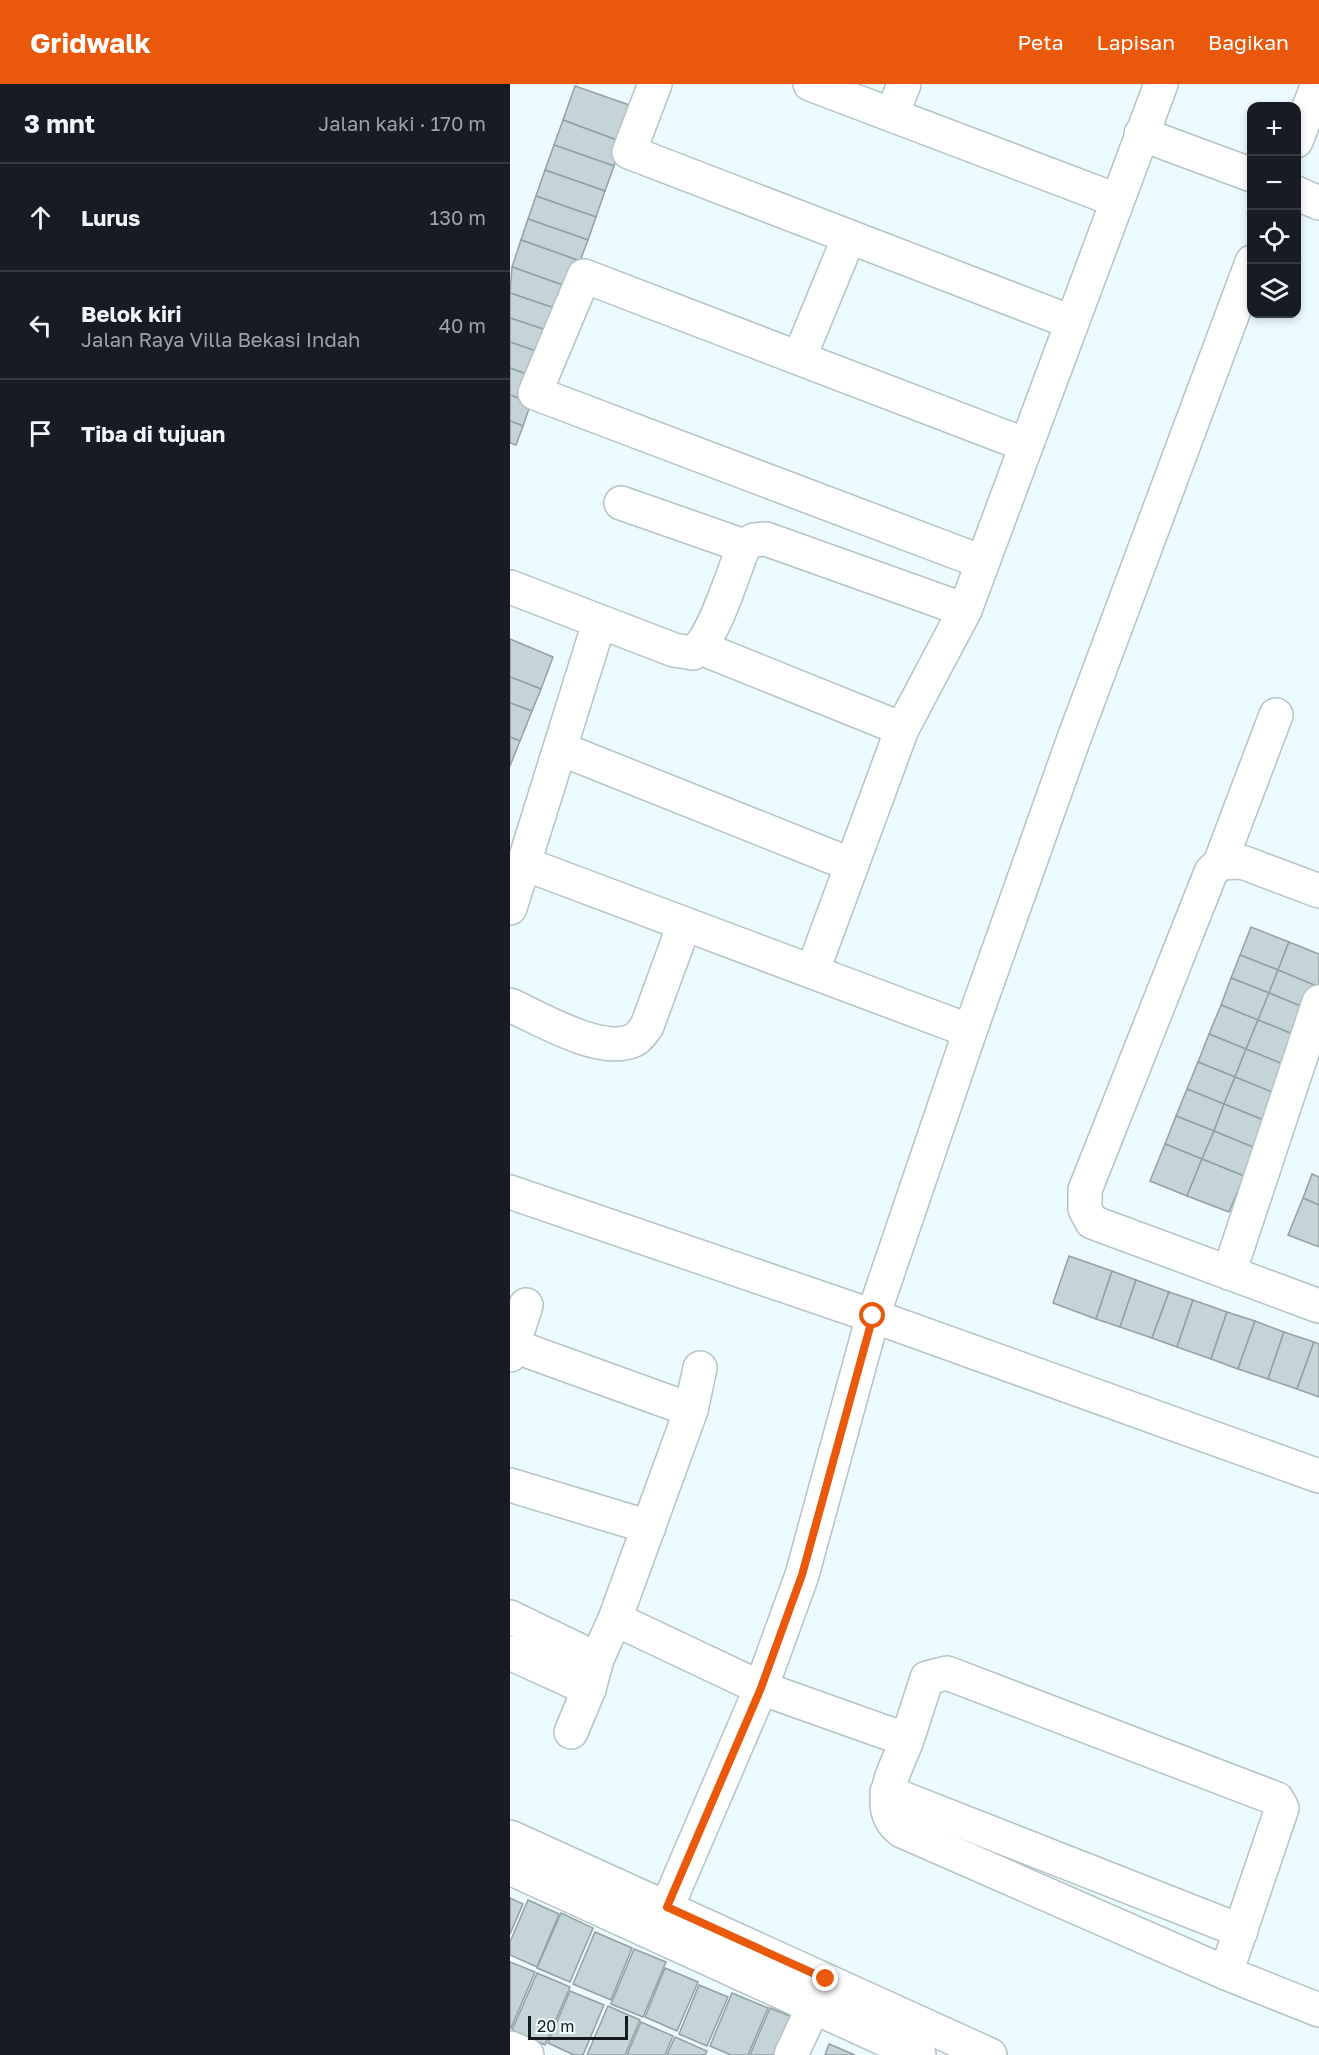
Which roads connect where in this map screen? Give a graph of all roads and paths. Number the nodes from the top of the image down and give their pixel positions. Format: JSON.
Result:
{"nodes":[{"id":1,"x":655,"y":84,"type":"edge"},
{"id":2,"x":810,"y":84,"type":"edge"},
{"id":3,"x":904,"y":84,"type":"edge"},
{"id":4,"x":1161,"y":84,"type":"edge"},
{"id":5,"x":1318,"y":84,"type":"edge"},
{"id":6,"x":892,"y":115,"type":"junction"},
{"id":7,"x":1301,"y":128,"type":"edge"},
{"id":8,"x":1141,"y":134,"type":"junction"},
{"id":9,"x":1247,"y":174,"type":"edge"},
{"id":10,"x":1301,"y":195,"type":"edge"},
{"id":11,"x":1116,"y":200,"type":"junction"},
{"id":12,"x":1319,"y":203,"type":"edge"},
{"id":13,"x":849,"y":237,"type":"junction"},
{"id":14,"x":1250,"y":264,"type":"edge"},
{"id":15,"x":1071,"y":322,"type":"junction"},
{"id":16,"x":800,"y":356,"type":"junction"},
{"id":17,"x":1026,"y":445,"type":"junction"},
{"id":18,"x":621,"y":503,"type":"dead end"},
{"id":19,"x":744,"y":546,"type":"junction"},
{"id":20,"x":982,"y":562,"type":"junction"},
{"id":21,"x":510,"y":587,"type":"edge"},
{"id":22,"x":965,"y":610,"type":"junction"},
{"id":23,"x":599,"y":623,"type":"junction"},
{"id":24,"x":701,"y":648,"type":"junction"},
{"id":25,"x":1275,"y":715,"type":"dead end"},
{"id":26,"x":902,"y":729,"type":"junction"},
{"id":27,"x":561,"y":749,"type":"junction"},
{"id":28,"x":1220,"y":863,"type":"junction"},
{"id":29,"x":525,"y":864,"type":"junction"},
{"id":30,"x":852,"y":865,"type":"junction"},
{"id":31,"x":1319,"y":891,"type":"edge"},
{"id":32,"x":510,"y":908,"type":"edge"},
{"id":33,"x":684,"y":925,"type":"junction"},
{"id":34,"x":813,"y":970,"type":"junction"},
{"id":35,"x":1319,"y":1002,"type":"edge"},
{"id":36,"x":510,"y":1005,"type":"edge"},
{"id":37,"x":970,"y":1031,"type":"junction"},
{"id":38,"x":510,"y":1192,"type":"edge"},
{"id":39,"x":1228,"y":1273,"type":"junction"},
{"id":40,"x":526,"y":1305,"type":"dead end"},
{"id":41,"x":1319,"y":1306,"type":"edge"},
{"id":42,"x":873,"y":1316,"type":"junction"},
{"id":43,"x":512,"y":1351,"type":"edge"},
{"id":44,"x":700,"y":1368,"type":"dead end"},
{"id":45,"x":691,"y":1410,"type":"junction"},
{"id":46,"x":1319,"y":1476,"type":"edge"},
{"id":47,"x":510,"y":1485,"type":"edge"},
{"id":48,"x":649,"y":1527,"type":"junction"},
{"id":49,"x":510,"y":1617,"type":"edge"},
{"id":50,"x":615,"y":1619,"type":"junction"},
{"id":51,"x":510,"y":1653,"type":"edge"},
{"id":52,"x":593,"y":1674,"type":"junction"},
{"id":53,"x":761,"y":1688,"type":"junction"},
{"id":54,"x":571,"y":1732,"type":"dead end"},
{"id":55,"x":907,"y":1740,"type":"junction"},
{"id":56,"x":887,"y":1792,"type":"junction"},
{"id":57,"x":510,"y":1837,"type":"edge"},
{"id":58,"x":510,"y":1868,"type":"edge"},
{"id":59,"x":667,"y":1907,"type":"junction"},
{"id":60,"x":1241,"y":1931,"type":"junction"},
{"id":61,"x":1226,"y":1973,"type":"junction"},
{"id":62,"x":820,"y":1993,"type":"junction"},
{"id":63,"x":1319,"y":2010,"type":"edge"},
{"id":64,"x":510,"y":2048,"type":"edge"},
{"id":65,"x":527,"y":2055,"type":"edge"},
{"id":66,"x":791,"y":2055,"type":"edge"},
{"id":67,"x":919,"y":2055,"type":"edge"},
{"id":68,"x":990,"y":2055,"type":"edge"}],
"edges":[{"from":1,"to":13,"type":"street"},
{"from":2,"to":6,"type":"street"},
{"from":3,"to":6,"type":"street"},
{"from":4,"to":8,"type":"street"},
{"from":5,"to":7,"type":"street"},
{"from":6,"to":11,"type":"street"},
{"from":8,"to":9,"type":"street"},
{"from":8,"to":11,"type":"street"},
{"from":10,"to":12,"type":"street"},
{"from":11,"to":15,"type":"street"},
{"from":13,"to":15,"type":"street"},
{"from":13,"to":16,"type":"street"},
{"from":14,"to":37,"type":"street"},
{"from":15,"to":17,"type":"street"},
{"from":16,"to":17,"type":"street"},
{"from":16,"to":20,"type":"street"},
{"from":17,"to":20,"type":"street"},
{"from":18,"to":19,"type":"street"},
{"from":19,"to":22,"type":"street"},
{"from":19,"to":24,"type":"street"},
{"from":20,"to":22,"type":"street"},
{"from":21,"to":23,"type":"street"},
{"from":22,"to":26,"type":"street"},
{"from":23,"to":24,"type":"street"},
{"from":23,"to":27,"type":"street"},
{"from":24,"to":26,"type":"street"},
{"from":25,"to":28,"type":"street"},
{"from":26,"to":30,"type":"street"},
{"from":27,"to":29,"type":"street"},
{"from":27,"to":30,"type":"street"},
{"from":28,"to":31,"type":"street"},
{"from":28,"to":39,"type":"street"},
{"from":29,"to":32,"type":"street"},
{"from":29,"to":33,"type":"street"},
{"from":30,"to":34,"type":"street"},
{"from":33,"to":34,"type":"street"},
{"from":33,"to":36,"type":"street"},
{"from":34,"to":37,"type":"street"},
{"from":35,"to":39,"type":"street"},
{"from":37,"to":42,"type":"street"},
{"from":38,"to":42,"type":"street"},
{"from":39,"to":41,"type":"street"},
{"from":40,"to":43,"type":"street"},
{"from":42,"to":46,"type":"street"},
{"from":42,"to":53,"type":"street"},
{"from":43,"to":45,"type":"street"},
{"from":44,"to":45,"type":"street"},
{"from":45,"to":48,"type":"street"},
{"from":47,"to":48,"type":"street"},
{"from":48,"to":50,"type":"street"},
{"from":49,"to":52,"type":"street"},
{"from":50,"to":52,"type":"street"},
{"from":50,"to":53,"type":"street"},
{"from":51,"to":52,"type":"street"},
{"from":52,"to":54,"type":"street"},
{"from":53,"to":55,"type":"street"},
{"from":53,"to":59,"type":"street"},
{"from":55,"to":56,"type":"street"},
{"from":55,"to":60,"type":"street"},
{"from":56,"to":60,"type":"street"},
{"from":56,"to":61,"type":"street"},
{"from":57,"to":59,"type":"street"},
{"from":58,"to":62,"type":"street"},
{"from":59,"to":62,"type":"street"},
{"from":60,"to":61,"type":"street"},
{"from":61,"to":63,"type":"street"},
{"from":62,"to":66,"type":"street"},
{"from":62,"to":67,"type":"street"},
{"from":62,"to":68,"type":"street"},
{"from":64,"to":65,"type":"street"}]}
